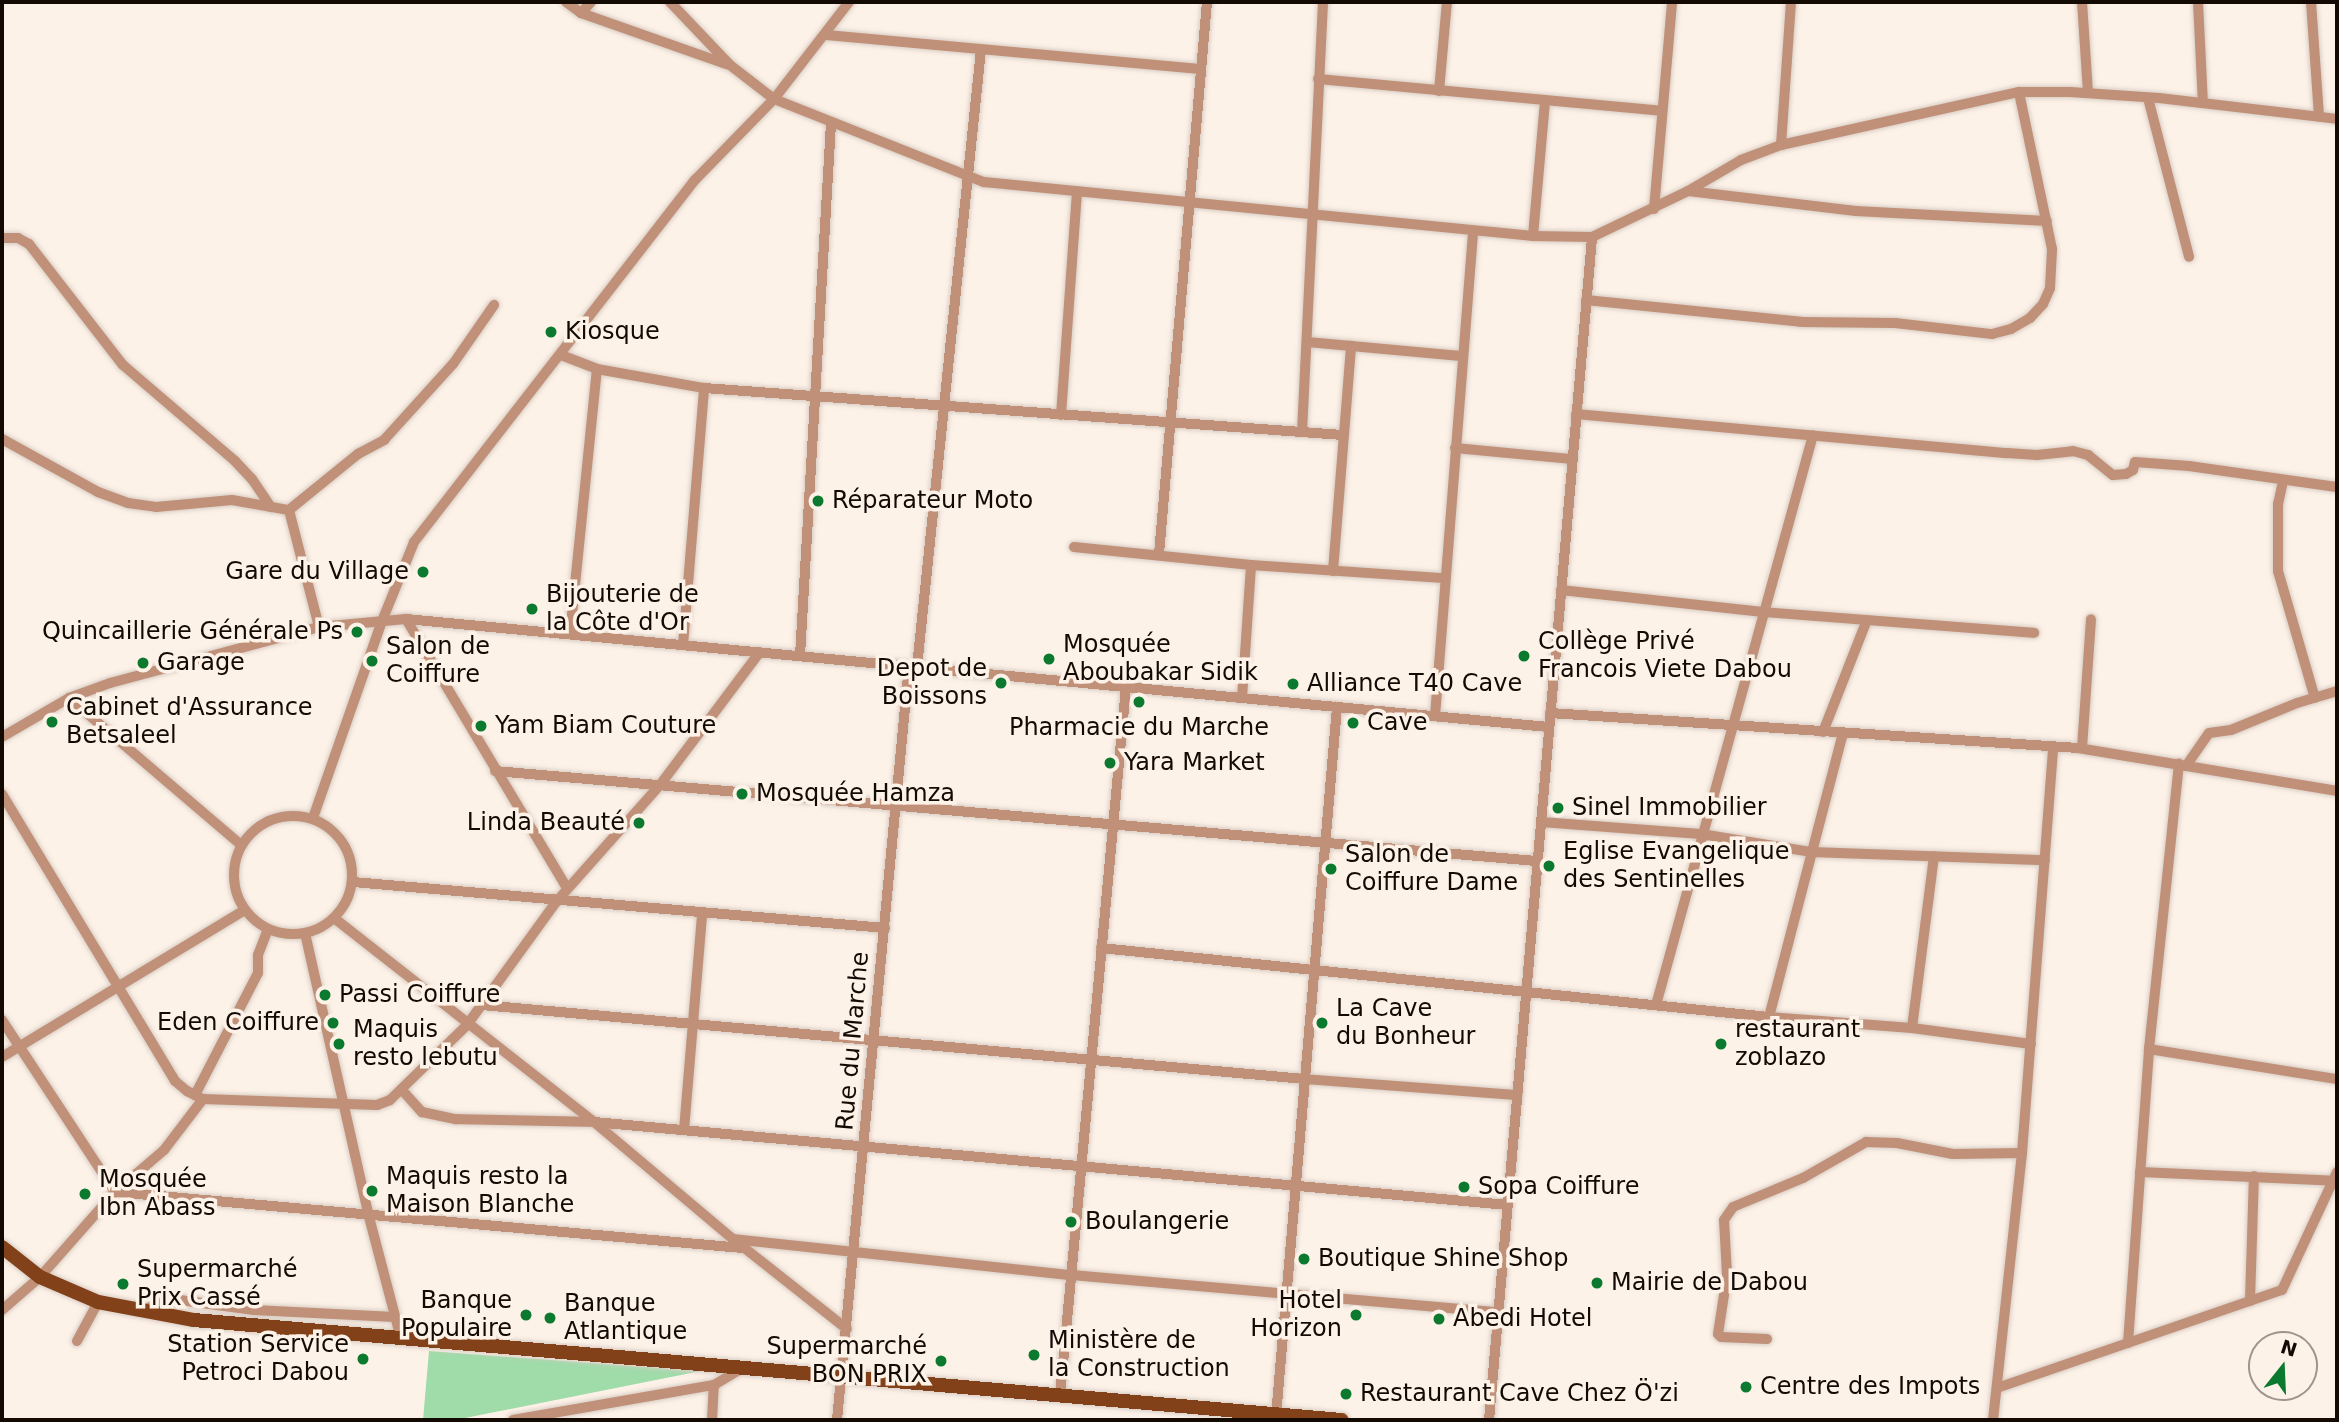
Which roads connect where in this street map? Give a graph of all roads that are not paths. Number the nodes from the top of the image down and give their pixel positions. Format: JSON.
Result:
{"nodes":[{"id":1,"x":566,"y":2,"type":"edge"},
{"id":2,"x":591,"y":2,"type":"edge"},
{"id":3,"x":670,"y":2,"type":"edge"},
{"id":4,"x":849,"y":2,"type":"edge"},
{"id":5,"x":1207,"y":2,"type":"edge"},
{"id":6,"x":1322,"y":2,"type":"edge"},
{"id":7,"x":1447,"y":2,"type":"edge"},
{"id":8,"x":1672,"y":2,"type":"edge"},
{"id":9,"x":1791,"y":2,"type":"edge"},
{"id":10,"x":2082,"y":2,"type":"edge"},
{"id":11,"x":2198,"y":2,"type":"edge"},
{"id":12,"x":2311,"y":2,"type":"edge"},
{"id":13,"x":581,"y":13,"type":"junction"},
{"id":14,"x":826,"y":35,"type":"junction"},
{"id":15,"x":981,"y":50,"type":"junction"},
{"id":16,"x":730,"y":65,"type":"junction"},
{"id":17,"x":1200,"y":69,"type":"junction"},
{"id":18,"x":1318,"y":79,"type":"junction"},
{"id":19,"x":1439,"y":91,"type":"junction"},
{"id":20,"x":2019,"y":92,"type":"junction"},
{"id":21,"x":2088,"y":93,"type":"junction"},
{"id":22,"x":2148,"y":97,"type":"junction"},
{"id":23,"x":774,"y":99,"type":"junction"},
{"id":24,"x":1545,"y":101,"type":"junction"},
{"id":25,"x":2203,"y":103,"type":"junction"},
{"id":26,"x":1662,"y":111,"type":"junction"},
{"id":27,"x":2319,"y":117,"type":"junction"},
{"id":28,"x":2337,"y":119,"type":"edge"},
{"id":29,"x":831,"y":124,"type":"junction"},
{"id":30,"x":1781,"y":145,"type":"junction"},
{"id":31,"x":967,"y":176,"type":"junction"},
{"id":32,"x":1688,"y":191,"type":"junction"},
{"id":33,"x":1077,"y":192,"type":"junction"},
{"id":34,"x":1188,"y":201,"type":"junction"},
{"id":35,"x":1654,"y":209,"type":"junction"},
{"id":36,"x":1313,"y":215,"type":"junction"},
{"id":37,"x":2047,"y":221,"type":"junction"},
{"id":38,"x":1473,"y":230,"type":"junction"},
{"id":39,"x":1533,"y":236,"type":"junction"},
{"id":40,"x":1591,"y":237,"type":"junction"},
{"id":41,"x":2,"y":238,"type":"edge"},
{"id":42,"x":2189,"y":257,"type":"dead end"},
{"id":43,"x":1586,"y":300,"type":"junction"},
{"id":44,"x":494,"y":305,"type":"dead end"},
{"id":45,"x":1307,"y":342,"type":"junction"},
{"id":46,"x":1351,"y":346,"type":"junction"},
{"id":47,"x":561,"y":355,"type":"junction"},
{"id":48,"x":1461,"y":356,"type":"junction"},
{"id":49,"x":597,"y":369,"type":"junction"},
{"id":50,"x":704,"y":388,"type":"junction"},
{"id":51,"x":816,"y":397,"type":"junction"},
{"id":52,"x":942,"y":408,"type":"junction"},
{"id":53,"x":1576,"y":414,"type":"junction"},
{"id":54,"x":1061,"y":415,"type":"junction"},
{"id":55,"x":1170,"y":421,"type":"junction"},
{"id":56,"x":1302,"y":432,"type":"junction"},
{"id":57,"x":1343,"y":435,"type":"junction"},
{"id":58,"x":1813,"y":435,"type":"junction"},
{"id":59,"x":2,"y":439,"type":"edge"},
{"id":60,"x":1455,"y":449,"type":"junction"},
{"id":61,"x":1572,"y":459,"type":"junction"},
{"id":62,"x":2283,"y":481,"type":"junction"},
{"id":63,"x":2337,"y":487,"type":"edge"},
{"id":64,"x":271,"y":507,"type":"junction"},
{"id":65,"x":289,"y":510,"type":"junction"},
{"id":66,"x":1074,"y":547,"type":"dead end"},
{"id":67,"x":1160,"y":554,"type":"junction"},
{"id":68,"x":1251,"y":565,"type":"junction"},
{"id":69,"x":1333,"y":571,"type":"junction"},
{"id":70,"x":1444,"y":579,"type":"junction"},
{"id":71,"x":1561,"y":590,"type":"junction"},
{"id":72,"x":1763,"y":612,"type":"junction"},
{"id":73,"x":407,"y":619,"type":"junction"},
{"id":74,"x":1867,"y":620,"type":"junction"},
{"id":75,"x":2091,"y":620,"type":"dead end"},
{"id":76,"x":382,"y":621,"type":"junction"},
{"id":77,"x":319,"y":626,"type":"junction"},
{"id":78,"x":2034,"y":633,"type":"dead end"},
{"id":79,"x":570,"y":634,"type":"junction"},
{"id":80,"x":683,"y":645,"type":"junction"},
{"id":81,"x":760,"y":652,"type":"junction"},
{"id":82,"x":800,"y":656,"type":"junction"},
{"id":83,"x":913,"y":667,"type":"junction"},
{"id":84,"x":1126,"y":687,"type":"junction"},
{"id":85,"x":2337,"y":691,"type":"edge"},
{"id":86,"x":69,"y":698,"type":"junction"},
{"id":87,"x":1242,"y":698,"type":"junction"},
{"id":88,"x":2315,"y":698,"type":"junction"},
{"id":89,"x":1337,"y":707,"type":"junction"},
{"id":90,"x":1550,"y":713,"type":"junction"},
{"id":91,"x":1434,"y":716,"type":"junction"},
{"id":92,"x":1731,"y":725,"type":"junction"},
{"id":93,"x":1549,"y":727,"type":"junction"},
{"id":94,"x":1823,"y":732,"type":"junction"},
{"id":95,"x":1843,"y":733,"type":"junction"},
{"id":96,"x":2,"y":737,"type":"edge"},
{"id":97,"x":2053,"y":748,"type":"junction"},
{"id":98,"x":2082,"y":748,"type":"junction"},
{"id":99,"x":2182,"y":765,"type":"junction"},
{"id":100,"x":495,"y":771,"type":"junction"},
{"id":101,"x":660,"y":785,"type":"junction"},
{"id":102,"x":2337,"y":791,"type":"edge"},
{"id":103,"x":2,"y":794,"type":"edge"},
{"id":104,"x":896,"y":805,"type":"junction"},
{"id":105,"x":313,"y":818,"type":"junction"},
{"id":106,"x":1541,"y":822,"type":"junction"},
{"id":107,"x":1113,"y":824,"type":"junction"},
{"id":108,"x":1701,"y":834,"type":"junction"},
{"id":109,"x":1324,"y":842,"type":"junction"},
{"id":110,"x":241,"y":845,"type":"junction"},
{"id":111,"x":1811,"y":852,"type":"junction"},
{"id":112,"x":1934,"y":856,"type":"junction"},
{"id":113,"x":2045,"y":860,"type":"junction"},
{"id":114,"x":1537,"y":861,"type":"junction"},
{"id":115,"x":353,"y":882,"type":"junction"},
{"id":116,"x":567,"y":888,"type":"junction"},
{"id":117,"x":556,"y":902,"type":"junction"},
{"id":118,"x":245,"y":910,"type":"junction"},
{"id":119,"x":702,"y":914,"type":"junction"},
{"id":120,"x":334,"y":918,"type":"junction"},
{"id":121,"x":885,"y":928,"type":"junction"},
{"id":122,"x":268,"y":929,"type":"junction"},
{"id":123,"x":305,"y":933,"type":"junction"},
{"id":124,"x":1101,"y":948,"type":"junction"},
{"id":125,"x":1314,"y":969,"type":"junction"},
{"id":126,"x":119,"y":988,"type":"junction"},
{"id":127,"x":1526,"y":991,"type":"junction"},
{"id":128,"x":482,"y":1005,"type":"junction"},
{"id":129,"x":1656,"y":1005,"type":"junction"},
{"id":130,"x":1769,"y":1017,"type":"junction"},
{"id":131,"x":2,"y":1020,"type":"edge"},
{"id":132,"x":693,"y":1024,"type":"junction"},
{"id":133,"x":467,"y":1025,"type":"junction"},
{"id":134,"x":1912,"y":1028,"type":"junction"},
{"id":135,"x":874,"y":1040,"type":"junction"},
{"id":136,"x":2031,"y":1044,"type":"junction"},
{"id":137,"x":17,"y":1047,"type":"junction"},
{"id":138,"x":2149,"y":1049,"type":"junction"},
{"id":139,"x":2,"y":1057,"type":"edge"},
{"id":140,"x":1091,"y":1059,"type":"junction"},
{"id":141,"x":1304,"y":1079,"type":"junction"},
{"id":142,"x":2337,"y":1079,"type":"edge"},
{"id":143,"x":402,"y":1090,"type":"junction"},
{"id":144,"x":1517,"y":1095,"type":"junction"},
{"id":145,"x":199,"y":1097,"type":"junction"},
{"id":146,"x":344,"y":1104,"type":"junction"},
{"id":147,"x":594,"y":1122,"type":"junction"},
{"id":148,"x":684,"y":1130,"type":"junction"},
{"id":149,"x":864,"y":1148,"type":"junction"},
{"id":150,"x":2022,"y":1153,"type":"junction"},
{"id":151,"x":1081,"y":1167,"type":"junction"},
{"id":152,"x":2140,"y":1172,"type":"junction"},
{"id":153,"x":2254,"y":1176,"type":"junction"},
{"id":154,"x":2335,"y":1178,"type":"edge"},
{"id":155,"x":1296,"y":1185,"type":"junction"},
{"id":156,"x":115,"y":1192,"type":"junction"},
{"id":157,"x":1507,"y":1205,"type":"junction"},
{"id":158,"x":368,"y":1213,"type":"junction"},
{"id":159,"x":733,"y":1239,"type":"junction"},
{"id":160,"x":2,"y":1247,"type":"edge"},
{"id":161,"x":744,"y":1248,"type":"junction"},
{"id":162,"x":855,"y":1252,"type":"junction"},
{"id":163,"x":1071,"y":1275,"type":"junction"},
{"id":164,"x":40,"y":1277,"type":"junction"},
{"id":165,"x":1286,"y":1293,"type":"junction"},
{"id":166,"x":2250,"y":1301,"type":"junction"},
{"id":167,"x":98,"y":1302,"type":"junction"},
{"id":168,"x":197,"y":1303,"type":"junction"},
{"id":169,"x":2,"y":1310,"type":"edge"},
{"id":170,"x":254,"y":1310,"type":"junction"},
{"id":171,"x":140,"y":1311,"type":"junction"},
{"id":172,"x":1498,"y":1312,"type":"junction"},
{"id":173,"x":344,"y":1316,"type":"junction"},
{"id":174,"x":395,"y":1317,"type":"junction"},
{"id":175,"x":194,"y":1320,"type":"junction"},
{"id":176,"x":246,"y":1326,"type":"junction"},
{"id":177,"x":847,"y":1329,"type":"junction"},
{"id":178,"x":342,"y":1335,"type":"junction"},
{"id":179,"x":401,"y":1339,"type":"junction"},
{"id":180,"x":1767,"y":1339,"type":"dead end"},
{"id":181,"x":77,"y":1341,"type":"dead end"},
{"id":182,"x":2128,"y":1343,"type":"junction"},
{"id":183,"x":744,"y":1366,"type":"junction"},
{"id":184,"x":843,"y":1376,"type":"junction"},
{"id":185,"x":714,"y":1385,"type":"junction"},
{"id":186,"x":1997,"y":1388,"type":"junction"},
{"id":187,"x":1060,"y":1396,"type":"junction"},
{"id":188,"x":1276,"y":1416,"type":"junction"},
{"id":189,"x":1254,"y":1417,"type":"edge"},
{"id":190,"x":513,"y":1420,"type":"edge"},
{"id":191,"x":712,"y":1420,"type":"edge"},
{"id":192,"x":837,"y":1420,"type":"edge"},
{"id":193,"x":1342,"y":1420,"type":"edge"},
{"id":194,"x":1489,"y":1420,"type":"edge"},
{"id":195,"x":1993,"y":1420,"type":"edge"}],
"edges":[{"from":1,"to":13,"type":"street"},
{"from":2,"to":13,"type":"street"},
{"from":3,"to":16,"type":"street"},
{"from":4,"to":14,"type":"street"},
{"from":5,"to":17,"type":"street"},
{"from":6,"to":18,"type":"street"},
{"from":7,"to":19,"type":"street"},
{"from":8,"to":26,"type":"street"},
{"from":9,"to":30,"type":"street"},
{"from":10,"to":21,"type":"street"},
{"from":11,"to":25,"type":"street"},
{"from":12,"to":27,"type":"street"},
{"from":13,"to":16,"type":"street"},
{"from":14,"to":15,"type":"street"},
{"from":14,"to":23,"type":"street"},
{"from":15,"to":17,"type":"street"},
{"from":15,"to":31,"type":"street","name":"Rue du Marche"},
{"from":16,"to":23,"type":"street"},
{"from":17,"to":34,"type":"street"},
{"from":18,"to":19,"type":"street"},
{"from":18,"to":36,"type":"street"},
{"from":19,"to":24,"type":"street"},
{"from":20,"to":21,"type":"street"},
{"from":20,"to":30,"type":"street"},
{"from":20,"to":37,"type":"street"},
{"from":21,"to":22,"type":"street"},
{"from":22,"to":25,"type":"street"},
{"from":22,"to":42,"type":"street"},
{"from":23,"to":29,"type":"street"},
{"from":23,"to":47,"type":"street"},
{"from":24,"to":26,"type":"street"},
{"from":24,"to":39,"type":"street"},
{"from":25,"to":27,"type":"street"},
{"from":26,"to":35,"type":"street"},
{"from":27,"to":28,"type":"street"},
{"from":29,"to":31,"type":"street"},
{"from":29,"to":51,"type":"street"},
{"from":30,"to":32,"type":"street"},
{"from":31,"to":33,"type":"street"},
{"from":31,"to":52,"type":"street","name":"Rue du Marche"},
{"from":32,"to":35,"type":"street"},
{"from":32,"to":37,"type":"street"},
{"from":33,"to":34,"type":"street"},
{"from":33,"to":54,"type":"street"},
{"from":34,"to":36,"type":"street"},
{"from":34,"to":55,"type":"street"},
{"from":35,"to":40,"type":"street"},
{"from":36,"to":38,"type":"street"},
{"from":36,"to":45,"type":"street"},
{"from":37,"to":43,"type":"street"},
{"from":38,"to":39,"type":"street"},
{"from":38,"to":48,"type":"street"},
{"from":39,"to":40,"type":"street"},
{"from":40,"to":43,"type":"street"},
{"from":41,"to":64,"type":"street"},
{"from":43,"to":53,"type":"street"},
{"from":44,"to":65,"type":"street"},
{"from":45,"to":46,"type":"street"},
{"from":45,"to":56,"type":"street"},
{"from":46,"to":48,"type":"street"},
{"from":46,"to":57,"type":"street"},
{"from":47,"to":49,"type":"street"},
{"from":47,"to":76,"type":"street"},
{"from":48,"to":60,"type":"street"},
{"from":49,"to":50,"type":"street"},
{"from":49,"to":79,"type":"street"},
{"from":50,"to":51,"type":"street"},
{"from":50,"to":80,"type":"street"},
{"from":51,"to":52,"type":"street"},
{"from":51,"to":82,"type":"street"},
{"from":52,"to":54,"type":"street"},
{"from":52,"to":83,"type":"street","name":"Rue du Marche"},
{"from":53,"to":58,"type":"street"},
{"from":53,"to":61,"type":"street"},
{"from":54,"to":55,"type":"street"},
{"from":55,"to":56,"type":"street"},
{"from":55,"to":67,"type":"street"},
{"from":56,"to":57,"type":"street"},
{"from":57,"to":69,"type":"street"},
{"from":58,"to":62,"type":"street"},
{"from":58,"to":72,"type":"street"},
{"from":59,"to":64,"type":"street"},
{"from":60,"to":61,"type":"street"},
{"from":60,"to":70,"type":"street"},
{"from":61,"to":71,"type":"street"},
{"from":62,"to":63,"type":"street"},
{"from":62,"to":88,"type":"street"},
{"from":64,"to":65,"type":"street"},
{"from":65,"to":77,"type":"street"},
{"from":66,"to":67,"type":"street"},
{"from":67,"to":68,"type":"street"},
{"from":68,"to":69,"type":"street"},
{"from":68,"to":87,"type":"street"},
{"from":69,"to":70,"type":"street"},
{"from":70,"to":91,"type":"street"},
{"from":71,"to":72,"type":"street"},
{"from":71,"to":90,"type":"street"},
{"from":72,"to":74,"type":"street"},
{"from":72,"to":92,"type":"street"},
{"from":73,"to":76,"type":"street"},
{"from":73,"to":79,"type":"street"},
{"from":73,"to":100,"type":"street"},
{"from":74,"to":78,"type":"street"},
{"from":74,"to":94,"type":"street"},
{"from":75,"to":98,"type":"street"},
{"from":76,"to":77,"type":"street"},
{"from":76,"to":105,"type":"street"},
{"from":77,"to":86,"type":"street"},
{"from":79,"to":80,"type":"street"},
{"from":80,"to":81,"type":"street"},
{"from":81,"to":82,"type":"street"},
{"from":81,"to":101,"type":"street"},
{"from":82,"to":83,"type":"street"},
{"from":83,"to":84,"type":"street"},
{"from":83,"to":104,"type":"street","name":"Rue du Marche"},
{"from":84,"to":87,"type":"street"},
{"from":84,"to":107,"type":"street"},
{"from":85,"to":88,"type":"street"},
{"from":86,"to":96,"type":"street"},
{"from":86,"to":110,"type":"street"},
{"from":87,"to":89,"type":"street"},
{"from":88,"to":99,"type":"street"},
{"from":89,"to":91,"type":"street"},
{"from":89,"to":109,"type":"street"},
{"from":90,"to":92,"type":"street"},
{"from":90,"to":93,"type":"street"},
{"from":91,"to":93,"type":"street"},
{"from":92,"to":94,"type":"street"},
{"from":92,"to":108,"type":"street"},
{"from":93,"to":106,"type":"street"},
{"from":94,"to":95,"type":"street"},
{"from":95,"to":97,"type":"street"},
{"from":95,"to":111,"type":"street"},
{"from":97,"to":98,"type":"street"},
{"from":97,"to":113,"type":"street"},
{"from":98,"to":99,"type":"street"},
{"from":99,"to":102,"type":"street"},
{"from":99,"to":138,"type":"street"},
{"from":100,"to":101,"type":"street"},
{"from":100,"to":116,"type":"street"},
{"from":101,"to":104,"type":"street"},
{"from":101,"to":116,"type":"street"},
{"from":103,"to":126,"type":"street"},
{"from":104,"to":107,"type":"street"},
{"from":104,"to":121,"type":"street","name":"Rue du Marche"},
{"from":105,"to":110,"type":"street"},
{"from":105,"to":115,"type":"street"},
{"from":106,"to":108,"type":"street"},
{"from":106,"to":114,"type":"street"},
{"from":107,"to":109,"type":"street"},
{"from":107,"to":124,"type":"street"},
{"from":108,"to":111,"type":"street"},
{"from":108,"to":129,"type":"street"},
{"from":109,"to":114,"type":"street"},
{"from":109,"to":125,"type":"street"},
{"from":110,"to":118,"type":"street"},
{"from":111,"to":112,"type":"street"},
{"from":111,"to":130,"type":"street"},
{"from":112,"to":113,"type":"street"},
{"from":112,"to":134,"type":"street"},
{"from":113,"to":136,"type":"street"},
{"from":114,"to":127,"type":"street"},
{"from":115,"to":117,"type":"street"},
{"from":115,"to":120,"type":"street"},
{"from":116,"to":117,"type":"street"},
{"from":117,"to":119,"type":"street"},
{"from":117,"to":128,"type":"street"},
{"from":118,"to":122,"type":"street"},
{"from":118,"to":126,"type":"street"},
{"from":119,"to":121,"type":"street"},
{"from":119,"to":132,"type":"street"},
{"from":120,"to":123,"type":"street"},
{"from":120,"to":133,"type":"street"},
{"from":121,"to":135,"type":"street","name":"Rue du Marche"},
{"from":122,"to":123,"type":"street"},
{"from":122,"to":145,"type":"street"},
{"from":123,"to":146,"type":"street"},
{"from":124,"to":125,"type":"street"},
{"from":124,"to":140,"type":"street"},
{"from":125,"to":127,"type":"street"},
{"from":125,"to":141,"type":"street"},
{"from":126,"to":137,"type":"street"},
{"from":126,"to":145,"type":"street"},
{"from":127,"to":129,"type":"street"},
{"from":127,"to":144,"type":"street"},
{"from":128,"to":132,"type":"street"},
{"from":128,"to":133,"type":"street"},
{"from":129,"to":130,"type":"street"},
{"from":130,"to":134,"type":"street"},
{"from":131,"to":137,"type":"street"},
{"from":132,"to":135,"type":"street"},
{"from":132,"to":148,"type":"street"},
{"from":133,"to":143,"type":"street"},
{"from":133,"to":147,"type":"street"},
{"from":134,"to":136,"type":"street"},
{"from":135,"to":140,"type":"street"},
{"from":135,"to":149,"type":"street","name":"Rue du Marche"},
{"from":136,"to":150,"type":"street"},
{"from":137,"to":139,"type":"street"},
{"from":137,"to":156,"type":"street"},
{"from":138,"to":142,"type":"street"},
{"from":138,"to":152,"type":"street"},
{"from":140,"to":141,"type":"street"},
{"from":140,"to":151,"type":"street"},
{"from":141,"to":144,"type":"street"},
{"from":141,"to":155,"type":"street"},
{"from":143,"to":146,"type":"street"},
{"from":143,"to":147,"type":"street"},
{"from":144,"to":157,"type":"street"},
{"from":145,"to":146,"type":"street"},
{"from":145,"to":156,"type":"street"},
{"from":146,"to":158,"type":"street"},
{"from":147,"to":148,"type":"street"},
{"from":147,"to":159,"type":"street"},
{"from":148,"to":149,"type":"street"},
{"from":149,"to":151,"type":"street"},
{"from":149,"to":162,"type":"street","name":"Rue du Marche"},
{"from":150,"to":180,"type":"street"},
{"from":150,"to":186,"type":"street"},
{"from":151,"to":155,"type":"street"},
{"from":151,"to":163,"type":"street"},
{"from":152,"to":153,"type":"street"},
{"from":152,"to":182,"type":"street"},
{"from":153,"to":154,"type":"street"},
{"from":153,"to":166,"type":"street"},
{"from":154,"to":166,"type":"street"},
{"from":155,"to":157,"type":"street"},
{"from":155,"to":165,"type":"street"},
{"from":156,"to":158,"type":"street"},
{"from":156,"to":164,"type":"street"},
{"from":157,"to":172,"type":"street"},
{"from":158,"to":161,"type":"street"},
{"from":158,"to":174,"type":"street"},
{"from":159,"to":161,"type":"street"},
{"from":159,"to":162,"type":"street"},
{"from":160,"to":164,"type":"main road"},
{"from":161,"to":177,"type":"street"},
{"from":162,"to":163,"type":"street"},
{"from":162,"to":177,"type":"street","name":"Rue du Marche"},
{"from":163,"to":165,"type":"street"},
{"from":163,"to":187,"type":"street"},
{"from":164,"to":167,"type":"main road"},
{"from":164,"to":169,"type":"street"},
{"from":165,"to":172,"type":"street"},
{"from":165,"to":188,"type":"street"},
{"from":166,"to":182,"type":"street"},
{"from":167,"to":171,"type":"main road"},
{"from":167,"to":181,"type":"street"},
{"from":168,"to":170,"type":"street"},
{"from":168,"to":171,"type":"street"},
{"from":168,"to":175,"type":"street"},
{"from":170,"to":173,"type":"street"},
{"from":170,"to":176,"type":"street"},
{"from":171,"to":175,"type":"main road"},
{"from":172,"to":194,"type":"street"},
{"from":173,"to":174,"type":"street"},
{"from":173,"to":178,"type":"street"},
{"from":174,"to":179,"type":"street"},
{"from":175,"to":176,"type":"main road"},
{"from":176,"to":178,"type":"main road"},
{"from":177,"to":184,"type":"street","name":"Rue du Marche"},
{"from":178,"to":179,"type":"main road"},
{"from":179,"to":183,"type":"main road"},
{"from":182,"to":186,"type":"street"},
{"from":183,"to":184,"type":"main road"},
{"from":183,"to":185,"type":"street"},
{"from":184,"to":187,"type":"main road"},
{"from":184,"to":192,"type":"street","name":"Rue du Marche"},
{"from":185,"to":190,"type":"street"},
{"from":185,"to":191,"type":"street"},
{"from":186,"to":195,"type":"street"},
{"from":187,"to":189,"type":"main road"},
{"from":188,"to":189,"type":"main road"},
{"from":188,"to":193,"type":"main road"}]}
